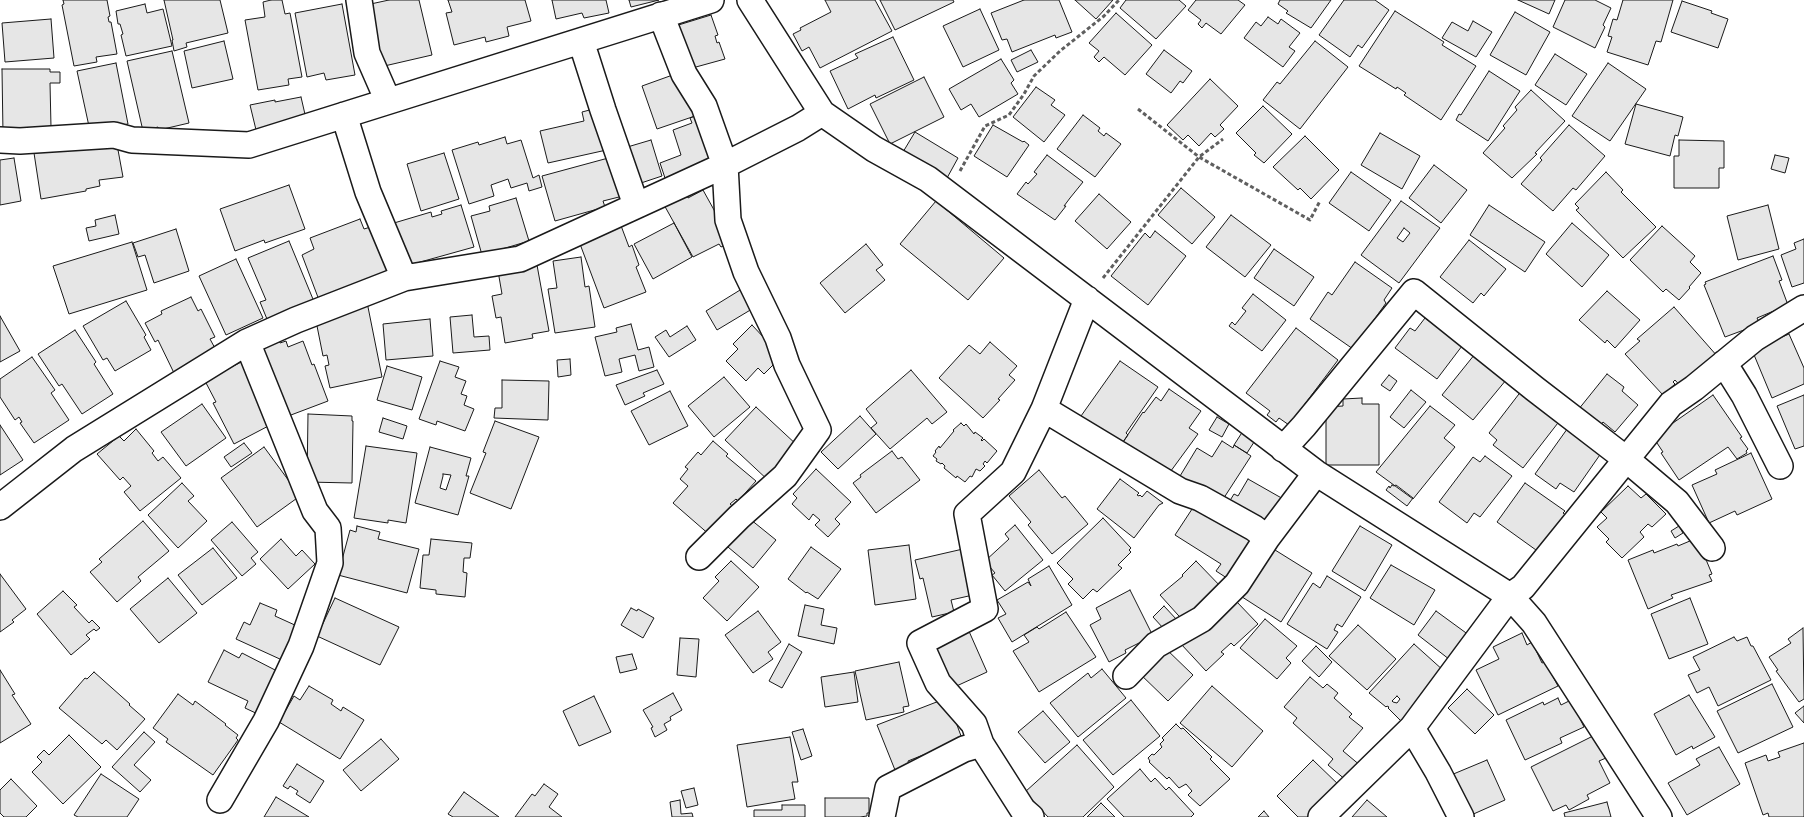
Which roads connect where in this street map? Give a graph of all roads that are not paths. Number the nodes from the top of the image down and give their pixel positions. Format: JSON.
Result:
{"nodes":[{"id":1,"x":359,"y":0,"type":"edge"},
{"id":2,"x":711,"y":0,"type":"edge"},
{"id":3,"x":750,"y":0,"type":"edge"},
{"id":4,"x":661,"y":15,"type":"junction"},
{"id":5,"x":581,"y":41,"type":"junction"},
{"id":6,"x":388,"y":101,"type":"junction"},
{"id":7,"x":822,"y":113,"type":"junction"},
{"id":8,"x":344,"y":115,"type":"junction"},
{"id":9,"x":0,"y":140,"type":"edge"},
{"id":10,"x":724,"y":165,"type":"junction"},
{"id":11,"x":636,"y":205,"type":"junction"},
{"id":12,"x":404,"y":278,"type":"junction"},
{"id":13,"x":1087,"y":299,"type":"junction"},
{"id":14,"x":1804,"y":308,"type":"edge"},
{"id":15,"x":248,"y":342,"type":"junction"},
{"id":16,"x":1724,"y":363,"type":"junction"},
{"id":17,"x":1044,"y":409,"type":"junction"},
{"id":18,"x":1283,"y":449,"type":"junction"},
{"id":19,"x":1626,"y":458,"type":"junction"},
{"id":20,"x":1780,"y":466,"type":"dead end"},
{"id":21,"x":1316,"y":473,"type":"junction"},
{"id":22,"x":0,"y":507,"type":"edge"},
{"id":23,"x":1268,"y":538,"type":"junction"},
{"id":24,"x":1712,"y":548,"type":"dead end"},
{"id":25,"x":699,"y":557,"type":"dead end"},
{"id":26,"x":1510,"y":596,"type":"junction"},
{"id":27,"x":1126,"y":676,"type":"dead end"},
{"id":28,"x":1412,"y":728,"type":"junction"},
{"id":29,"x":981,"y":744,"type":"junction"},
{"id":30,"x":220,"y":800,"type":"dead end"},
{"id":31,"x":882,"y":817,"type":"edge"},
{"id":32,"x":1031,"y":817,"type":"edge"},
{"id":33,"x":1321,"y":817,"type":"edge"},
{"id":34,"x":1461,"y":817,"type":"edge"},
{"id":35,"x":1659,"y":817,"type":"edge"}],
"edges":[{"from":1,"to":6,"type":"street"},
{"from":2,"to":4,"type":"street"},
{"from":3,"to":7,"type":"street"},
{"from":4,"to":5,"type":"street"},
{"from":4,"to":10,"type":"street"},
{"from":5,"to":6,"type":"street"},
{"from":5,"to":11,"type":"street"},
{"from":6,"to":8,"type":"street"},
{"from":7,"to":10,"type":"street"},
{"from":7,"to":13,"type":"street"},
{"from":8,"to":9,"type":"street"},
{"from":8,"to":12,"type":"street"},
{"from":10,"to":11,"type":"street"},
{"from":10,"to":25,"type":"street"},
{"from":11,"to":12,"type":"street"},
{"from":12,"to":15,"type":"street"},
{"from":13,"to":17,"type":"street"},
{"from":13,"to":18,"type":"street"},
{"from":14,"to":16,"type":"street"},
{"from":15,"to":22,"type":"street"},
{"from":15,"to":30,"type":"street"},
{"from":16,"to":19,"type":"street"},
{"from":16,"to":20,"type":"street"},
{"from":17,"to":23,"type":"street"},
{"from":17,"to":29,"type":"street"},
{"from":18,"to":19,"type":"street"},
{"from":18,"to":21,"type":"street"},
{"from":19,"to":24,"type":"street"},
{"from":19,"to":26,"type":"street"},
{"from":21,"to":23,"type":"street"},
{"from":21,"to":26,"type":"street"},
{"from":23,"to":27,"type":"street"},
{"from":26,"to":28,"type":"street"},
{"from":26,"to":35,"type":"street"},
{"from":28,"to":33,"type":"street"},
{"from":28,"to":34,"type":"street"},
{"from":29,"to":31,"type":"street"},
{"from":29,"to":32,"type":"street"}]}
